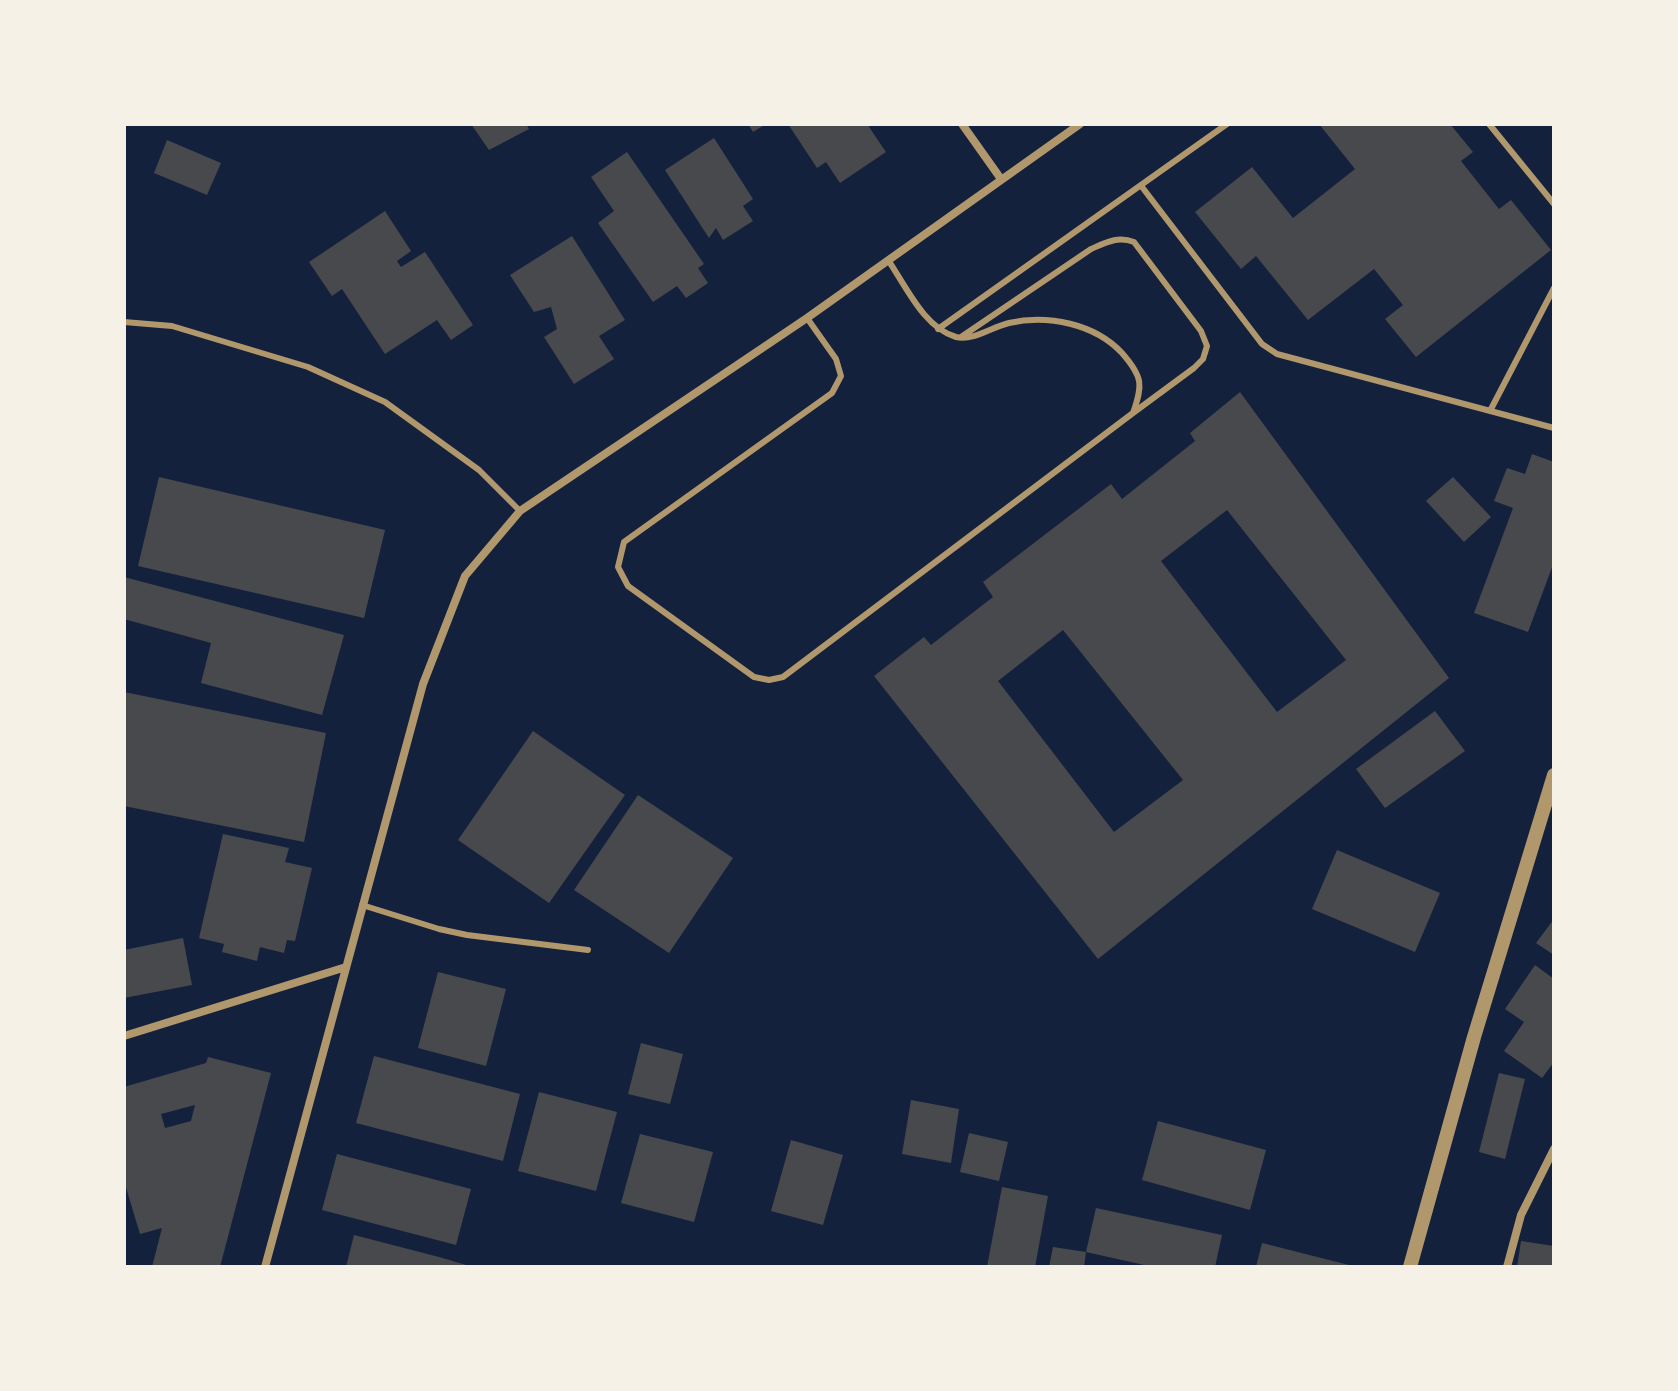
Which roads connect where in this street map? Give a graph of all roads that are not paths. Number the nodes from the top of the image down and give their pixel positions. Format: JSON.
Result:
{"nodes":[{"id":1,"x":962,"y":124,"type":"edge"},
{"id":2,"x":1080,"y":124,"type":"edge"},
{"id":3,"x":1227,"y":124,"type":"edge"},
{"id":4,"x":1489,"y":124,"type":"edge"},
{"id":5,"x":1001,"y":179,"type":"junction"},
{"id":6,"x":1142,"y":187,"type":"junction"},
{"id":7,"x":1554,"y":204,"type":"edge"},
{"id":8,"x":888,"y":260,"type":"junction"},
{"id":9,"x":1554,"y":288,"type":"edge"},
{"id":10,"x":807,"y":318,"type":"junction"},
{"id":11,"x":124,"y":322,"type":"edge"},
{"id":12,"x":938,"y":329,"type":"junction"},
{"id":13,"x":959,"y":338,"type":"junction"},
{"id":14,"x":1490,"y":411,"type":"junction"},
{"id":15,"x":1133,"y":413,"type":"junction"},
{"id":16,"x":1554,"y":428,"type":"edge"},
{"id":17,"x":520,"y":511,"type":"junction"},
{"id":18,"x":1554,"y":775,"type":"edge"},
{"id":19,"x":362,"y":905,"type":"junction"},
{"id":20,"x":588,"y":950,"type":"dead end"},
{"id":21,"x":346,"y":967,"type":"junction"},
{"id":22,"x":124,"y":1036,"type":"edge"},
{"id":23,"x":1554,"y":1149,"type":"edge"},
{"id":24,"x":265,"y":1267,"type":"edge"},
{"id":25,"x":1410,"y":1267,"type":"edge"},
{"id":26,"x":1507,"y":1267,"type":"edge"}],
"edges":[{"from":1,"to":5,"type":"street"},
{"from":2,"to":5,"type":"street"},
{"from":3,"to":6,"type":"lane"},
{"from":4,"to":7,"type":"lane"},
{"from":5,"to":8,"type":"street"},
{"from":6,"to":12,"type":"lane"},
{"from":6,"to":14,"type":"lane"},
{"from":8,"to":10,"type":"street"},
{"from":8,"to":12,"type":"lane"},
{"from":9,"to":14,"type":"lane"},
{"from":10,"to":15,"type":"lane"},
{"from":10,"to":17,"type":"street"},
{"from":11,"to":17,"type":"lane"},
{"from":12,"to":13,"type":"lane"},
{"from":13,"to":15,"type":"lane"},
{"from":13,"to":15,"type":"lane"},
{"from":14,"to":16,"type":"lane"},
{"from":17,"to":19,"type":"street"},
{"from":18,"to":25,"type":"street"},
{"from":19,"to":20,"type":"lane"},
{"from":19,"to":21,"type":"street"},
{"from":21,"to":22,"type":"street"},
{"from":21,"to":24,"type":"street"},
{"from":23,"to":26,"type":"street"}]}
